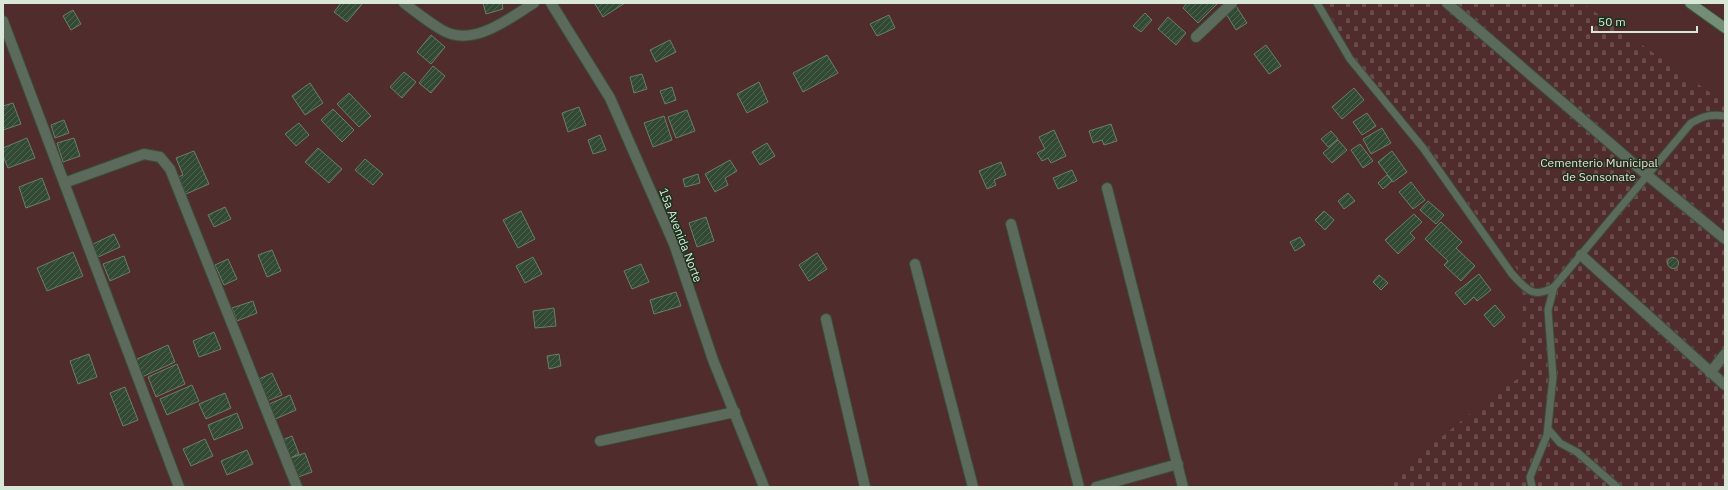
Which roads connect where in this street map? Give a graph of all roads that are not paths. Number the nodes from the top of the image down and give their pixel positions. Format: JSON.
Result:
{"nodes":[{"id":1,"x":404,"y":3,"type":"edge"},
{"id":2,"x":534,"y":3,"type":"edge"},
{"id":3,"x":551,"y":3,"type":"edge"},
{"id":4,"x":1232,"y":3,"type":"edge"},
{"id":5,"x":1317,"y":3,"type":"edge"},
{"id":6,"x":1447,"y":3,"type":"edge"},
{"id":7,"x":1690,"y":3,"type":"edge"},
{"id":8,"x":3,"y":21,"type":"edge"},
{"id":9,"x":1725,"y":28,"type":"edge"},
{"id":10,"x":1196,"y":37,"type":"dead end"},
{"id":11,"x":1725,"y":116,"type":"edge"},
{"id":12,"x":1647,"y":175,"type":"junction"},
{"id":13,"x":64,"y":183,"type":"junction"},
{"id":14,"x":1106,"y":188,"type":"dead end"},
{"id":15,"x":1011,"y":224,"type":"dead end"},
{"id":16,"x":1725,"y":239,"type":"edge"},
{"id":17,"x":1581,"y":255,"type":"junction"},
{"id":18,"x":915,"y":264,"type":"dead end"},
{"id":19,"x":1554,"y":287,"type":"junction"},
{"id":20,"x":826,"y":319,"type":"dead end"},
{"id":21,"x":1725,"y":354,"type":"edge"},
{"id":22,"x":1710,"y":373,"type":"junction"},
{"id":23,"x":1725,"y":385,"type":"edge"},
{"id":24,"x":735,"y":412,"type":"junction"},
{"id":25,"x":1548,"y":429,"type":"junction"},
{"id":26,"x":600,"y":441,"type":"dead end"},
{"id":27,"x":1178,"y":464,"type":"junction"},
{"id":28,"x":179,"y":487,"type":"edge"},
{"id":29,"x":297,"y":487,"type":"edge"},
{"id":30,"x":764,"y":487,"type":"edge"},
{"id":31,"x":865,"y":487,"type":"edge"},
{"id":32,"x":973,"y":487,"type":"edge"},
{"id":33,"x":1079,"y":487,"type":"edge"},
{"id":34,"x":1096,"y":487,"type":"edge"},
{"id":35,"x":1183,"y":487,"type":"edge"},
{"id":36,"x":1532,"y":487,"type":"edge"},
{"id":37,"x":1617,"y":487,"type":"edge"}],
"edges":[{"from":1,"to":2,"type":"street"},
{"from":3,"to":24,"type":"street","name":"15a Avenida Norte"},
{"from":4,"to":10,"type":"street"},
{"from":5,"to":19,"type":"lane"},
{"from":6,"to":12,"type":"street"},
{"from":7,"to":9,"type":"main road"},
{"from":8,"to":13,"type":"street"},
{"from":11,"to":12,"type":"lane"},
{"from":12,"to":16,"type":"street"},
{"from":12,"to":17,"type":"lane"},
{"from":13,"to":28,"type":"street"},
{"from":13,"to":29,"type":"street"},
{"from":14,"to":27,"type":"street"},
{"from":15,"to":33,"type":"street"},
{"from":17,"to":19,"type":"lane"},
{"from":17,"to":22,"type":"street"},
{"from":18,"to":32,"type":"street"},
{"from":19,"to":25,"type":"lane"},
{"from":20,"to":31,"type":"street"},
{"from":21,"to":22,"type":"street"},
{"from":22,"to":23,"type":"street"},
{"from":24,"to":26,"type":"street"},
{"from":24,"to":30,"type":"street","name":"15a Avenida Norte"},
{"from":25,"to":36,"type":"lane"},
{"from":25,"to":37,"type":"lane"},
{"from":27,"to":34,"type":"street"},
{"from":27,"to":35,"type":"street"}]}
